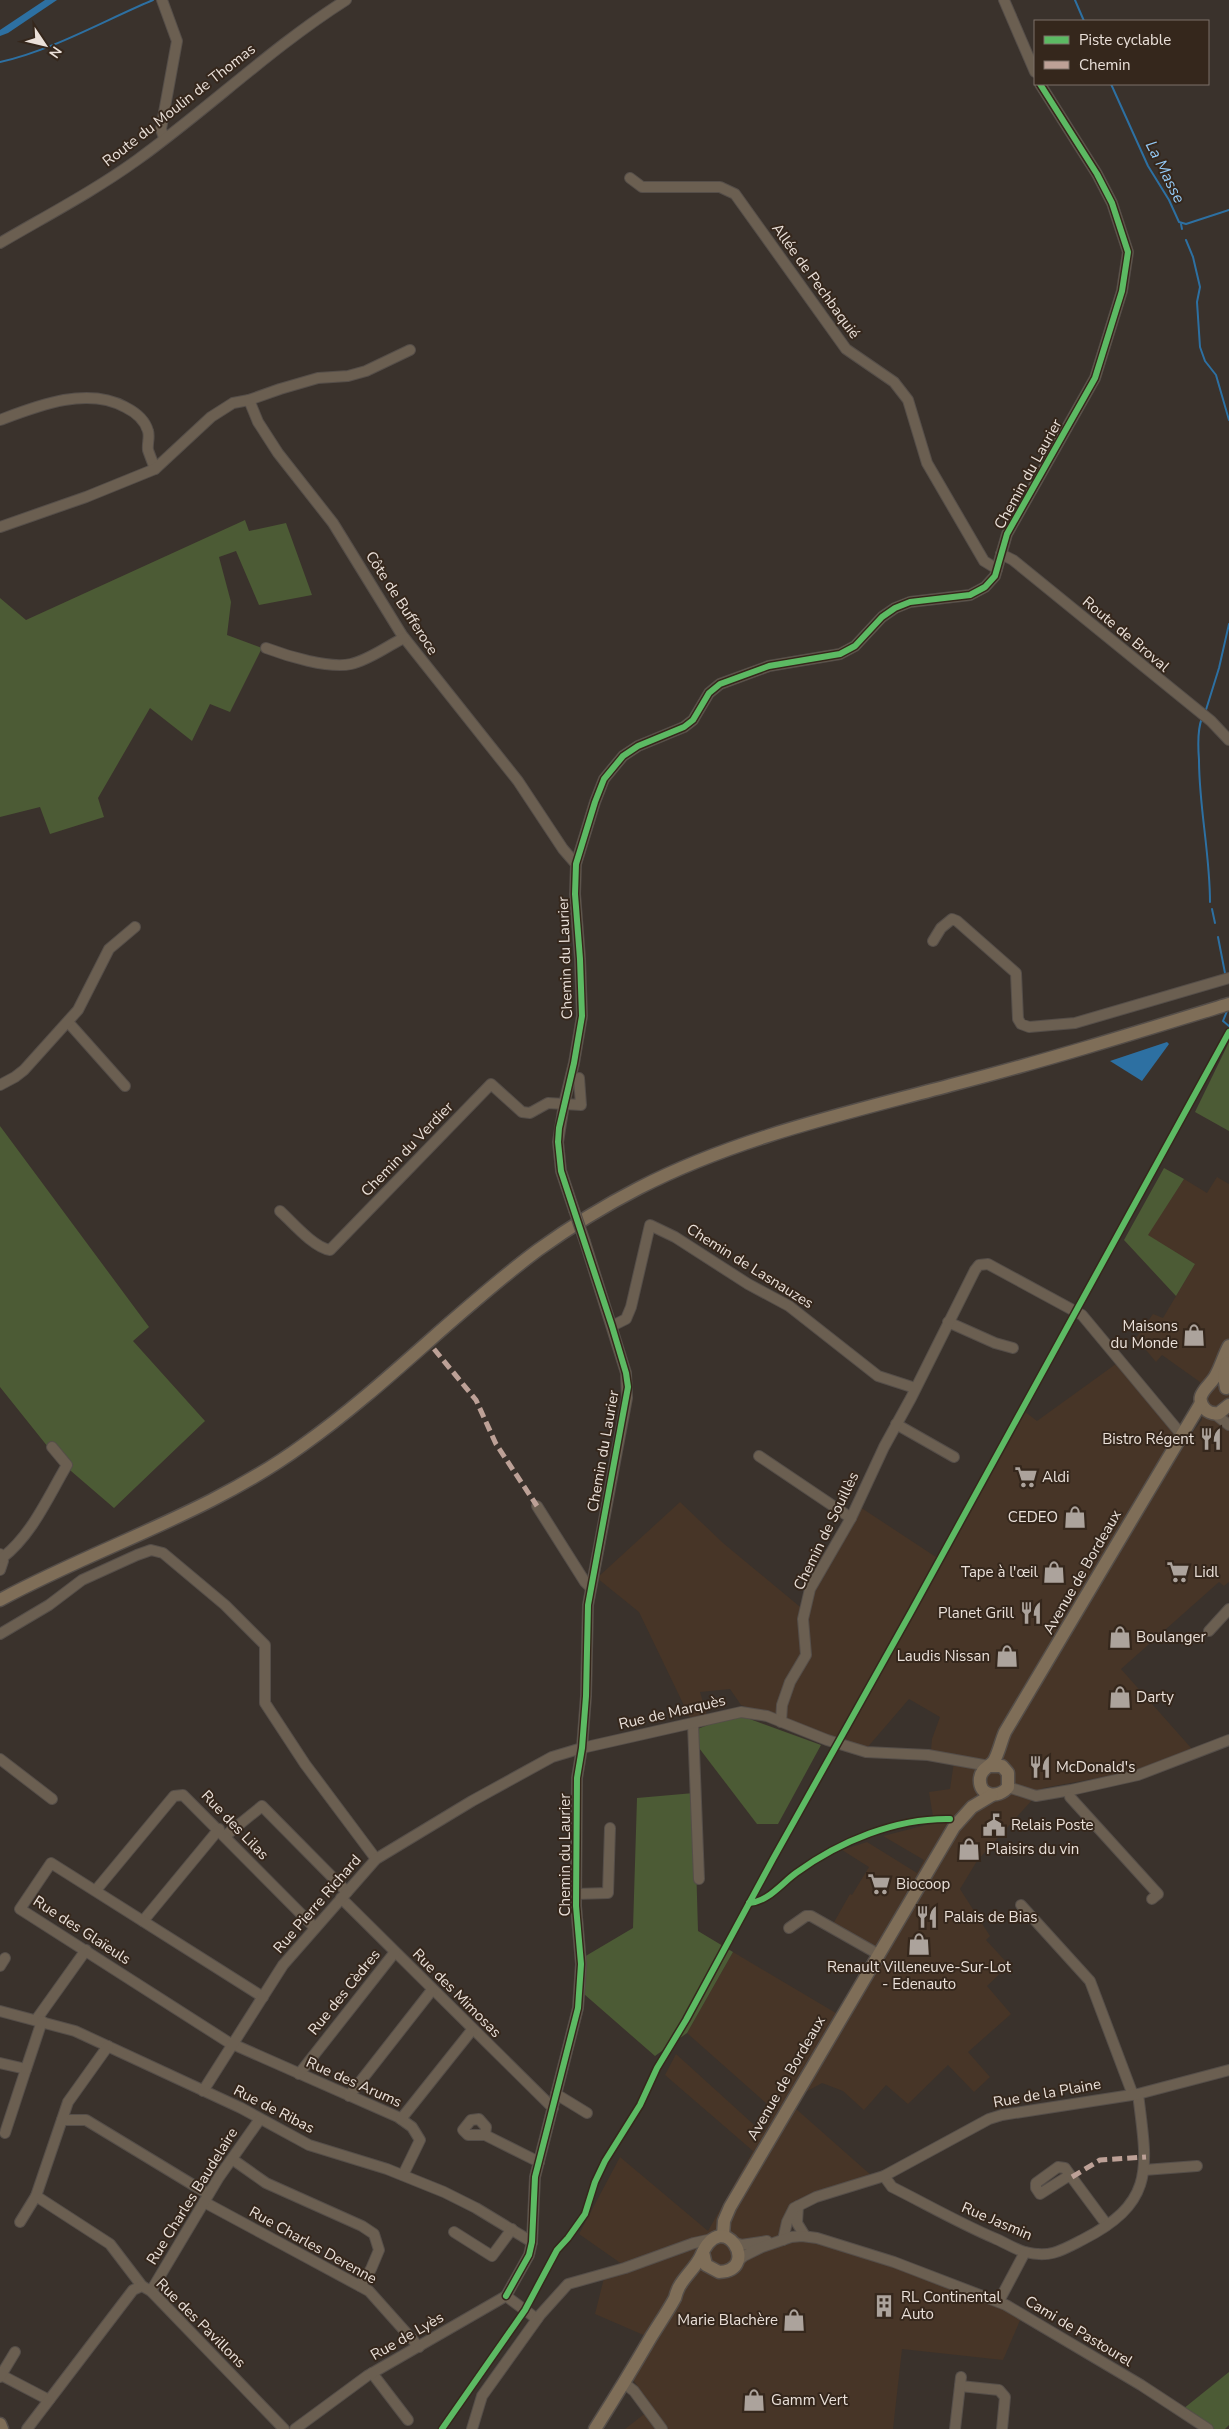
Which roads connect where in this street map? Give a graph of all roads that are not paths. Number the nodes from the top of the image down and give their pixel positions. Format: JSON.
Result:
{"nodes":[{"id":1,"x":162,"y":0,"type":"edge"},
{"id":2,"x":346,"y":0,"type":"edge"},
{"id":3,"x":1004,"y":0,"type":"edge"},
{"id":4,"x":1034,"y":70,"type":"edge"},
{"id":5,"x":1041,"y":85,"type":"edge"},
{"id":6,"x":164,"y":138,"type":"junction"},
{"id":7,"x":630,"y":178,"type":"dead end"},
{"id":8,"x":0,"y":243,"type":"edge"},
{"id":9,"x":410,"y":350,"type":"dead end"},
{"id":10,"x":250,"y":400,"type":"junction"},
{"id":11,"x":0,"y":420,"type":"edge"},
{"id":12,"x":155,"y":468,"type":"junction"},
{"id":13,"x":0,"y":527,"type":"edge"},
{"id":14,"x":1001,"y":554,"type":"junction"},
{"id":15,"x":997,"y":569,"type":"junction"},
{"id":16,"x":404,"y":638,"type":"junction"},
{"id":17,"x":266,"y":648,"type":"dead end"},
{"id":18,"x":1229,"y":740,"type":"edge"},
{"id":19,"x":576,"y":864,"type":"junction"},
{"id":20,"x":135,"y":927,"type":"dead end"},
{"id":21,"x":934,"y":941,"type":"dead end"},
{"id":22,"x":1229,"y":978,"type":"edge"},
{"id":23,"x":1229,"y":1004,"type":"edge"},
{"id":24,"x":68,"y":1022,"type":"junction"},
{"id":25,"x":579,"y":1078,"type":"dead end"},
{"id":26,"x":0,"y":1085,"type":"edge"},
{"id":27,"x":125,"y":1086,"type":"dead end"},
{"id":28,"x":564,"y":1104,"type":"junction"},
{"id":29,"x":280,"y":1210,"type":"dead end"},
{"id":30,"x":948,"y":1322,"type":"junction"},
{"id":31,"x":612,"y":1326,"type":"junction"},
{"id":32,"x":1229,"y":1346,"type":"edge"},
{"id":33,"x":1013,"y":1348,"type":"dead end"},
{"id":34,"x":1229,"y":1358,"type":"edge"},
{"id":35,"x":1209,"y":1385,"type":"junction"},
{"id":36,"x":915,"y":1388,"type":"junction"},
{"id":37,"x":1228,"y":1390,"type":"edge"},
{"id":38,"x":1201,"y":1403,"type":"junction"},
{"id":39,"x":1229,"y":1406,"type":"edge"},
{"id":40,"x":1213,"y":1413,"type":"junction"},
{"id":41,"x":896,"y":1424,"type":"junction"},
{"id":42,"x":1229,"y":1425,"type":"edge"},
{"id":43,"x":1181,"y":1434,"type":"junction"},
{"id":44,"x":52,"y":1448,"type":"dead end"},
{"id":45,"x":759,"y":1456,"type":"dead end"},
{"id":46,"x":954,"y":1457,"type":"dead end"},
{"id":47,"x":537,"y":1506,"type":"dead end"},
{"id":48,"x":851,"y":1518,"type":"junction"},
{"id":49,"x":1,"y":1556,"type":"edge"},
{"id":50,"x":0,"y":1570,"type":"edge"},
{"id":51,"x":591,"y":1588,"type":"junction"},
{"id":52,"x":0,"y":1600,"type":"edge"},
{"id":53,"x":1229,"y":1610,"type":"edge"},
{"id":54,"x":1209,"y":1631,"type":"dead end"},
{"id":55,"x":0,"y":1634,"type":"edge"},
{"id":56,"x":781,"y":1722,"type":"junction"},
{"id":57,"x":693,"y":1724,"type":"junction"},
{"id":58,"x":1010,"y":1727,"type":"junction"},
{"id":59,"x":1229,"y":1740,"type":"edge"},
{"id":60,"x":582,"y":1748,"type":"junction"},
{"id":61,"x":0,"y":1759,"type":"edge"},
{"id":62,"x":970,"y":1764,"type":"junction"},
{"id":63,"x":989,"y":1766,"type":"junction"},
{"id":64,"x":1007,"y":1772,"type":"junction"},
{"id":65,"x":980,"y":1781,"type":"junction"},
{"id":66,"x":1008,"y":1787,"type":"junction"},
{"id":67,"x":992,"y":1795,"type":"junction"},
{"id":68,"x":1070,"y":1798,"type":"dead end"},
{"id":69,"x":52,"y":1799,"type":"dead end"},
{"id":70,"x":610,"y":1828,"type":"dead end"},
{"id":71,"x":222,"y":1833,"type":"junction"},
{"id":72,"x":936,"y":1847,"type":"junction"},
{"id":73,"x":376,"y":1859,"type":"junction"},
{"id":74,"x":699,"y":1879,"type":"dead end"},
{"id":75,"x":924,"y":1880,"type":"junction"},
{"id":76,"x":96,"y":1890,"type":"junction"},
{"id":77,"x":576,"y":1894,"type":"junction"},
{"id":78,"x":344,"y":1895,"type":"junction"},
{"id":79,"x":1152,"y":1899,"type":"dead end"},
{"id":80,"x":1021,"y":1906,"type":"dead end"},
{"id":81,"x":143,"y":1921,"type":"junction"},
{"id":82,"x":315,"y":1928,"type":"junction"},
{"id":83,"x":789,"y":1928,"type":"dead end"},
{"id":84,"x":886,"y":1939,"type":"junction"},
{"id":85,"x":86,"y":1950,"type":"junction"},
{"id":86,"x":395,"y":1952,"type":"junction"},
{"id":87,"x":878,"y":1954,"type":"junction"},
{"id":88,"x":432,"y":1990,"type":"junction"},
{"id":89,"x":263,"y":1997,"type":"junction"},
{"id":90,"x":0,"y":2011,"type":"edge"},
{"id":91,"x":39,"y":2021,"type":"junction"},
{"id":92,"x":472,"y":2030,"type":"junction"},
{"id":93,"x":234,"y":2044,"type":"junction"},
{"id":94,"x":108,"y":2046,"type":"junction"},
{"id":95,"x":0,"y":2062,"type":"edge"},
{"id":96,"x":26,"y":2069,"type":"junction"},
{"id":97,"x":1229,"y":2070,"type":"edge"},
{"id":98,"x":299,"y":2074,"type":"junction"},
{"id":99,"x":204,"y":2091,"type":"junction"},
{"id":100,"x":556,"y":2094,"type":"junction"},
{"id":101,"x":1136,"y":2094,"type":"junction"},
{"id":102,"x":349,"y":2096,"type":"junction"},
{"id":103,"x":553,"y":2108,"type":"junction"},
{"id":104,"x":587,"y":2113,"type":"dead end"},
{"id":105,"x":260,"y":2119,"type":"junction"},
{"id":106,"x":401,"y":2119,"type":"junction"},
{"id":107,"x":62,"y":2120,"type":"junction"},
{"id":108,"x":4,"y":2127,"type":"edge"},
{"id":109,"x":486,"y":2135,"type":"dead end"},
{"id":110,"x":232,"y":2159,"type":"junction"},
{"id":111,"x":539,"y":2162,"type":"junction"},
{"id":112,"x":1197,"y":2166,"type":"dead end"},
{"id":113,"x":1144,"y":2170,"type":"junction"},
{"id":114,"x":403,"y":2175,"type":"junction"},
{"id":115,"x":1070,"y":2175,"type":"dead end"},
{"id":116,"x":884,"y":2176,"type":"junction"},
{"id":117,"x":36,"y":2196,"type":"junction"},
{"id":118,"x":206,"y":2198,"type":"junction"},
{"id":119,"x":798,"y":2206,"type":"junction"},
{"id":120,"x":20,"y":2222,"type":"dead end"},
{"id":121,"x":1107,"y":2225,"type":"junction"},
{"id":122,"x":512,"y":2229,"type":"junction"},
{"id":123,"x":454,"y":2232,"type":"dead end"},
{"id":124,"x":805,"y":2236,"type":"junction"},
{"id":125,"x":723,"y":2239,"type":"junction"},
{"id":126,"x":783,"y":2240,"type":"junction"},
{"id":127,"x":532,"y":2242,"type":"junction"},
{"id":128,"x":690,"y":2244,"type":"junction"},
{"id":129,"x":703,"y":2252,"type":"junction"},
{"id":130,"x":1025,"y":2252,"type":"junction"},
{"id":131,"x":737,"y":2262,"type":"junction"},
{"id":132,"x":719,"y":2272,"type":"junction"},
{"id":133,"x":360,"y":2286,"type":"junction"},
{"id":134,"x":147,"y":2288,"type":"junction"},
{"id":135,"x":506,"y":2296,"type":"junction"},
{"id":136,"x":676,"y":2296,"type":"junction"},
{"id":137,"x":999,"y":2301,"type":"junction"},
{"id":138,"x":537,"y":2319,"type":"junction"},
{"id":139,"x":419,"y":2347,"type":"junction"},
{"id":140,"x":15,"y":2352,"type":"dead end"},
{"id":141,"x":372,"y":2373,"type":"junction"},
{"id":142,"x":1,"y":2376,"type":"edge"},
{"id":143,"x":624,"y":2383,"type":"junction"},
{"id":144,"x":49,"y":2400,"type":"junction"},
{"id":145,"x":408,"y":2420,"type":"dead end"},
{"id":146,"x":0,"y":2424,"type":"edge"},
{"id":147,"x":2,"y":2429,"type":"edge"},
{"id":148,"x":28,"y":2429,"type":"edge"},
{"id":149,"x":284,"y":2429,"type":"edge"},
{"id":150,"x":295,"y":2429,"type":"edge"},
{"id":151,"x":472,"y":2429,"type":"edge"},
{"id":152,"x":595,"y":2429,"type":"edge"},
{"id":153,"x":662,"y":2429,"type":"edge"},
{"id":154,"x":955,"y":2429,"type":"edge"},
{"id":155,"x":1002,"y":2429,"type":"edge"},
{"id":156,"x":1208,"y":2429,"type":"edge"}],
"edges":[{"from":1,"to":6,"type":"street"},
{"from":2,"to":6,"type":"street","name":"Route du Moulin de Thomas"},
{"from":3,"to":4,"type":"street"},
{"from":5,"to":14,"type":"street","name":"Chemin du Laurier"},
{"from":6,"to":8,"type":"street","name":"Route du Moulin de Thomas"},
{"from":7,"to":15,"type":"street","name":"Allée de Pechbaquié"},
{"from":9,"to":10,"type":"street"},
{"from":10,"to":12,"type":"street"},
{"from":10,"to":16,"type":"street","name":"Côte de Bufferoce"},
{"from":11,"to":12,"type":"street"},
{"from":12,"to":13,"type":"street"},
{"from":14,"to":15,"type":"street","name":"Chemin du Laurier"},
{"from":14,"to":18,"type":"street","name":"Route de Broval"},
{"from":15,"to":19,"type":"street","name":"Chemin du Laurier"},
{"from":16,"to":17,"type":"street"},
{"from":16,"to":19,"type":"street","name":"Côte de Bufferoce"},
{"from":19,"to":28,"type":"street","name":"Chemin du Laurier"},
{"from":20,"to":24,"type":"street"},
{"from":21,"to":22,"type":"street"},
{"from":23,"to":52,"type":"main road"},
{"from":24,"to":26,"type":"street"},
{"from":24,"to":27,"type":"street"},
{"from":25,"to":28,"type":"street"},
{"from":28,"to":29,"type":"street","name":"Chemin du Verdier"},
{"from":28,"to":31,"type":"street","name":"Chemin du Laurier","bridge":true},
{"from":30,"to":33,"type":"street"},
{"from":30,"to":36,"type":"street"},
{"from":30,"to":43,"type":"street"},
{"from":31,"to":36,"type":"street","name":"Chemin de Lasnauzes"},
{"from":31,"to":51,"type":"street","name":"Chemin du Laurier"},
{"from":32,"to":35,"type":"main road","name":"Avenue de Bordeaux"},
{"from":34,"to":37,"type":"main road"},
{"from":35,"to":37,"type":"main road"},
{"from":35,"to":38,"type":"main road","name":"Avenue de Bordeaux"},
{"from":36,"to":41,"type":"street","name":"Chemin de Souillès"},
{"from":38,"to":40,"type":"main road"},
{"from":38,"to":43,"type":"main road","name":"Avenue de Bordeaux"},
{"from":39,"to":40,"type":"main road","name":"Avenue de Bordeaux"},
{"from":40,"to":42,"type":"street"},
{"from":40,"to":43,"type":"main road","name":"Avenue de Bordeaux"},
{"from":41,"to":46,"type":"street"},
{"from":41,"to":48,"type":"street","name":"Chemin de Souillès"},
{"from":43,"to":58,"type":"main road","name":"Avenue de Bordeaux"},
{"from":44,"to":49,"type":"street"},
{"from":45,"to":48,"type":"street"},
{"from":47,"to":51,"type":"street"},
{"from":48,"to":56,"type":"street","name":"Chemin de Souillès"},
{"from":49,"to":50,"type":"street"},
{"from":51,"to":60,"type":"street","name":"Chemin du Laurier"},
{"from":53,"to":54,"type":"street"},
{"from":55,"to":73,"type":"street"},
{"from":56,"to":57,"type":"street","name":"Rue de Marquès"},
{"from":56,"to":62,"type":"street","name":"Rue de Marquès"},
{"from":57,"to":60,"type":"street","name":"Rue de Marquès"},
{"from":57,"to":74,"type":"street"},
{"from":58,"to":63,"type":"main road","name":"Avenue de Bordeaux"},
{"from":58,"to":64,"type":"main road","name":"Avenue de Bordeaux"},
{"from":59,"to":66,"type":"street"},
{"from":60,"to":73,"type":"street","name":"Rue Pierre Richard"},
{"from":60,"to":77,"type":"street","name":"Chemin du Laurier"},
{"from":61,"to":69,"type":"street"},
{"from":62,"to":63,"type":"street","name":"Rue de Marquès"},
{"from":62,"to":65,"type":"street"},
{"from":63,"to":64,"type":"main road"},
{"from":63,"to":65,"type":"main road"},
{"from":64,"to":66,"type":"main road"},
{"from":65,"to":67,"type":"main road"},
{"from":65,"to":72,"type":"main road","name":"Avenue de Bordeaux"},
{"from":66,"to":67,"type":"main road"},
{"from":67,"to":75,"type":"main road","name":"Avenue de Bordeaux"},
{"from":68,"to":79,"type":"street"},
{"from":70,"to":77,"type":"street"},
{"from":71,"to":76,"type":"street","name":"Rue des Lilas"},
{"from":71,"to":78,"type":"street","name":"Rue des Mimosas"},
{"from":71,"to":81,"type":"street","name":"Rue des Mimosas"},
{"from":71,"to":82,"type":"street","name":"Rue des Lilas"},
{"from":72,"to":75,"type":"main road"},
{"from":72,"to":84,"type":"main road","name":"Avenue de Bordeaux"},
{"from":73,"to":78,"type":"street","name":"Rue Pierre Richard"},
{"from":75,"to":84,"type":"main road","name":"Avenue de Bordeaux"},
{"from":76,"to":81,"type":"street","name":"Rue des Glaïeuls"},
{"from":76,"to":85,"type":"street","name":"Rue des Glaïeuls"},
{"from":77,"to":100,"type":"street","name":"Chemin du Laurier"},
{"from":78,"to":82,"type":"street","name":"Rue Pierre Richard"},
{"from":78,"to":86,"type":"street","name":"Rue des Mimosas"},
{"from":80,"to":101,"type":"street","name":"Rue Jasmin"},
{"from":81,"to":89,"type":"street","name":"Rue des Glaïeuls"},
{"from":82,"to":89,"type":"street","name":"Rue Pierre Richard"},
{"from":83,"to":87,"type":"street"},
{"from":84,"to":87,"type":"main road","name":"Avenue de Bordeaux"},
{"from":85,"to":91,"type":"street"},
{"from":85,"to":93,"type":"street","name":"Rue des Glaïeuls"},
{"from":86,"to":88,"type":"street","name":"Rue des Mimosas"},
{"from":86,"to":98,"type":"street","name":"Rue des Cèdres"},
{"from":87,"to":125,"type":"main road","name":"Avenue de Bordeaux"},
{"from":88,"to":92,"type":"street","name":"Rue des Mimosas"},
{"from":88,"to":102,"type":"street"},
{"from":89,"to":93,"type":"street","name":"Rue Pierre Richard"},
{"from":90,"to":91,"type":"street","name":"Rue de Ribas"},
{"from":91,"to":94,"type":"street","name":"Rue de Ribas"},
{"from":91,"to":96,"type":"street"},
{"from":92,"to":103,"type":"street","name":"Rue des Mimosas"},
{"from":92,"to":106,"type":"street"},
{"from":93,"to":98,"type":"street","name":"Rue des Arums"},
{"from":93,"to":99,"type":"street","name":"Rue Pierre Richard"},
{"from":94,"to":99,"type":"street","name":"Rue de Ribas"},
{"from":94,"to":107,"type":"street"},
{"from":95,"to":96,"type":"street"},
{"from":96,"to":108,"type":"street"},
{"from":97,"to":101,"type":"street","name":"Rue de la Plaine"},
{"from":98,"to":102,"type":"street","name":"Rue des Arums"},
{"from":99,"to":105,"type":"street","name":"Rue de Ribas"},
{"from":100,"to":103,"type":"street","name":"Chemin du Laurier"},
{"from":100,"to":104,"type":"street"},
{"from":101,"to":113,"type":"street","name":"Rue Jasmin"},
{"from":101,"to":116,"type":"street","name":"Rue de la Plaine"},
{"from":102,"to":106,"type":"street","name":"Rue des Arums"},
{"from":103,"to":111,"type":"street","name":"Chemin du Laurier"},
{"from":105,"to":110,"type":"street","name":"Rue Charles Baudelaire"},
{"from":105,"to":114,"type":"street","name":"Rue de Ribas"},
{"from":106,"to":114,"type":"street","name":"Rue des Arums"},
{"from":107,"to":117,"type":"street"},
{"from":107,"to":118,"type":"street","name":"Rue Charles Derenne"},
{"from":109,"to":111,"type":"street"},
{"from":110,"to":118,"type":"street","name":"Rue Charles Baudelaire"},
{"from":110,"to":133,"type":"street"},
{"from":111,"to":127,"type":"street","name":"Chemin du Laurier"},
{"from":112,"to":113,"type":"street"},
{"from":113,"to":121,"type":"street","name":"Rue Jasmin"},
{"from":114,"to":122,"type":"street","name":"Rue de Ribas"},
{"from":115,"to":121,"type":"street"},
{"from":116,"to":119,"type":"street","name":"Rue de la Plaine"},
{"from":116,"to":130,"type":"street","name":"Rue Jasmin"},
{"from":117,"to":120,"type":"street"},
{"from":117,"to":134,"type":"street"},
{"from":118,"to":133,"type":"street","name":"Rue Charles Derenne"},
{"from":118,"to":134,"type":"street","name":"Rue Charles Baudelaire"},
{"from":119,"to":124,"type":"street"},
{"from":119,"to":126,"type":"street"},
{"from":121,"to":130,"type":"street","name":"Rue Jasmin"},
{"from":122,"to":123,"type":"street"},
{"from":122,"to":127,"type":"street","name":"Rue de Ribas"},
{"from":124,"to":126,"type":"street","name":"Cami de Pastourel"},
{"from":124,"to":137,"type":"street","name":"Cami de Pastourel"},
{"from":125,"to":126,"type":"street","name":"Cami de Pastourel"},
{"from":125,"to":128,"type":"street","name":"Cami de Pastourel"},
{"from":125,"to":129,"type":"main road"},
{"from":125,"to":131,"type":"main road"},
{"from":126,"to":131,"type":"street","name":"Cami de Pastourel"},
{"from":127,"to":135,"type":"street","name":"Chemin du Laurier"},
{"from":128,"to":129,"type":"street"},
{"from":128,"to":138,"type":"street","name":"Cami de Pastourel"},
{"from":129,"to":132,"type":"main road"},
{"from":129,"to":136,"type":"main road"},
{"from":130,"to":137,"type":"street"},
{"from":131,"to":132,"type":"main road"},
{"from":132,"to":136,"type":"main road"},
{"from":133,"to":139,"type":"street","name":"Rue Charles Derenne"},
{"from":134,"to":144,"type":"street","name":"Rue des Pavillons"},
{"from":134,"to":149,"type":"street","name":"Rue des Pavillons"},
{"from":135,"to":138,"type":"street"},
{"from":135,"to":139,"type":"street","name":"Rue de Lyès"},
{"from":136,"to":143,"type":"main road"},
{"from":137,"to":156,"type":"street","name":"Cami de Pastourel"},
{"from":138,"to":151,"type":"street","name":"Cami de Pastourel"},
{"from":139,"to":141,"type":"street","name":"Rue de Lyès"},
{"from":140,"to":142,"type":"street"},
{"from":141,"to":145,"type":"street"},
{"from":141,"to":150,"type":"street","name":"Rue de Lyès"},
{"from":142,"to":144,"type":"street"},
{"from":143,"to":152,"type":"main road"},
{"from":143,"to":153,"type":"street"},
{"from":144,"to":148,"type":"street","name":"Rue des Pavillons"},
{"from":146,"to":147,"type":"main road"},
{"from":154,"to":155,"type":"street"}]}
